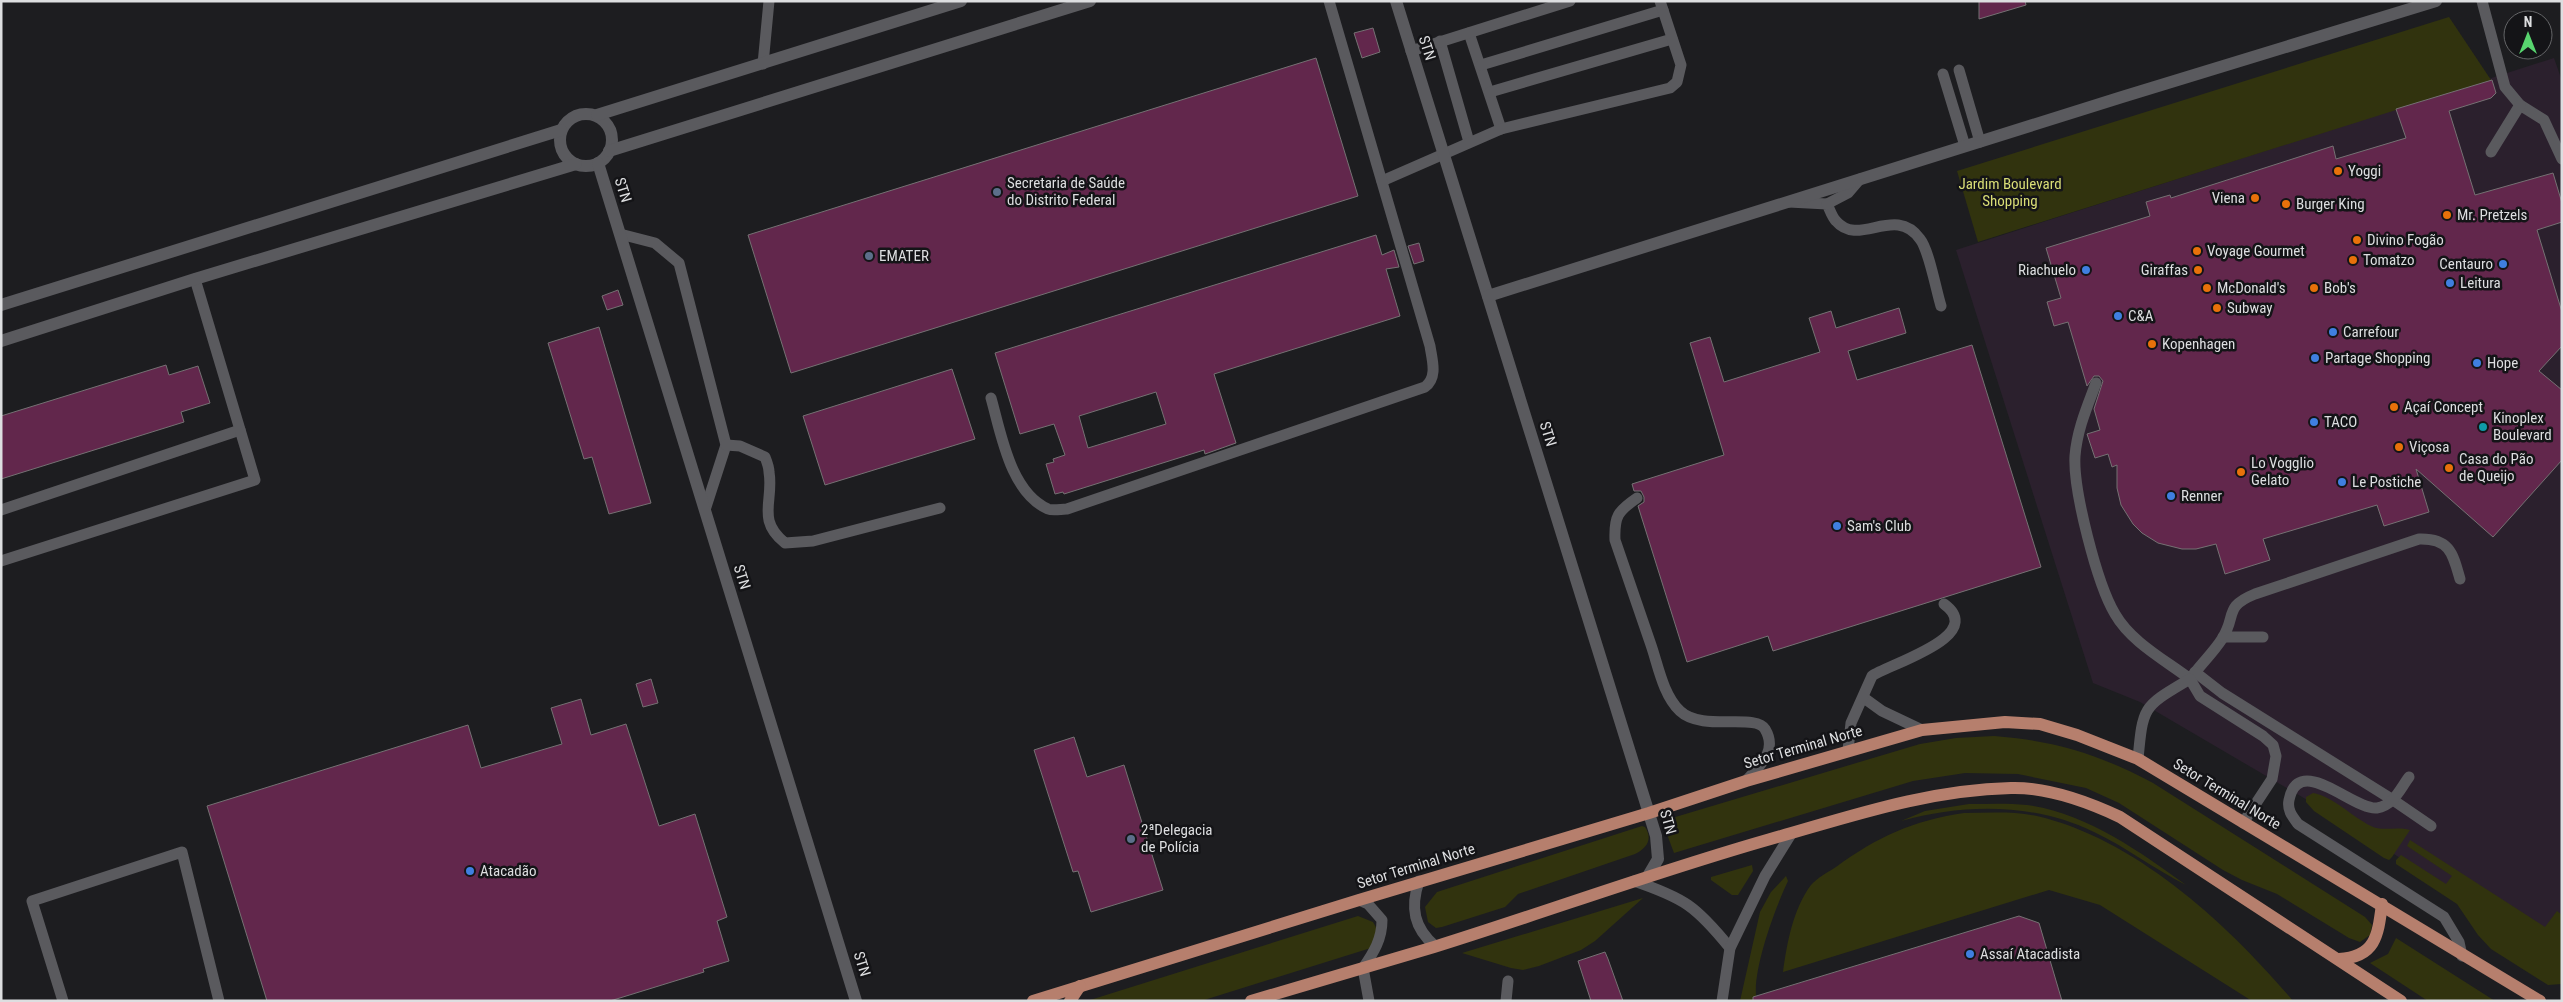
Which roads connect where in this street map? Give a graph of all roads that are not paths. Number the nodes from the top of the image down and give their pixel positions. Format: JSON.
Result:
{"nodes":[{"id":1,"x":769,"y":1,"type":"edge"},
{"id":2,"x":961,"y":1,"type":"edge"},
{"id":3,"x":1090,"y":1,"type":"edge"},
{"id":4,"x":1329,"y":1,"type":"edge"},
{"id":5,"x":1396,"y":1,"type":"edge"},
{"id":6,"x":1570,"y":1,"type":"edge"},
{"id":7,"x":2436,"y":1,"type":"edge"},
{"id":8,"x":2482,"y":1,"type":"edge"},
{"id":9,"x":1662,"y":6,"type":"edge"},
{"id":10,"x":1469,"y":33,"type":"junction"},
{"id":11,"x":1672,"y":39,"type":"junction"},
{"id":12,"x":1440,"y":41,"type":"junction"},
{"id":13,"x":1412,"y":51,"type":"junction"},
{"id":14,"x":763,"y":64,"type":"junction"},
{"id":15,"x":1481,"y":65,"type":"junction"},
{"id":16,"x":1959,"y":70,"type":"dead end"},
{"id":17,"x":1943,"y":74,"type":"dead end"},
{"id":18,"x":1490,"y":92,"type":"junction"},
{"id":19,"x":2520,"y":105,"type":"junction"},
{"id":20,"x":597,"y":115,"type":"junction"},
{"id":21,"x":1501,"y":129,"type":"junction"},
{"id":22,"x":561,"y":130,"type":"junction"},
{"id":23,"x":1469,"y":142,"type":"junction"},
{"id":24,"x":1980,"y":142,"type":"junction"},
{"id":25,"x":1965,"y":146,"type":"junction"},
{"id":26,"x":609,"y":151,"type":"junction"},
{"id":27,"x":2491,"y":152,"type":"dead end"},
{"id":28,"x":1444,"y":153,"type":"junction"},
{"id":29,"x":2562,"y":160,"type":"edge"},
{"id":30,"x":598,"y":163,"type":"junction"},
{"id":31,"x":576,"y":164,"type":"junction"},
{"id":32,"x":1860,"y":179,"type":"junction"},
{"id":33,"x":1382,"y":181,"type":"junction"},
{"id":34,"x":1788,"y":202,"type":"junction"},
{"id":35,"x":1827,"y":204,"type":"junction"},
{"id":36,"x":620,"y":234,"type":"junction"},
{"id":37,"x":195,"y":279,"type":"junction"},
{"id":38,"x":1488,"y":296,"type":"junction"},
{"id":39,"x":1,"y":305,"type":"edge"},
{"id":40,"x":1941,"y":306,"type":"dead end"},
{"id":41,"x":1,"y":341,"type":"edge"},
{"id":42,"x":2096,"y":383,"type":"dead end"},
{"id":43,"x":991,"y":398,"type":"dead end"},
{"id":44,"x":240,"y":430,"type":"junction"},
{"id":45,"x":726,"y":446,"type":"junction"},
{"id":46,"x":1637,"y":498,"type":"dead end"},
{"id":47,"x":940,"y":508,"type":"dead end"},
{"id":48,"x":1,"y":510,"type":"edge"},
{"id":49,"x":705,"y":510,"type":"junction"},
{"id":50,"x":1,"y":560,"type":"edge"},
{"id":51,"x":2460,"y":579,"type":"dead end"},
{"id":52,"x":1944,"y":604,"type":"dead end"},
{"id":53,"x":2224,"y":637,"type":"junction"},
{"id":54,"x":2264,"y":637,"type":"dead end"},
{"id":55,"x":2193,"y":675,"type":"junction"},
{"id":56,"x":1864,"y":698,"type":"junction"},
{"id":57,"x":1922,"y":730,"type":"junction"},
{"id":58,"x":1848,"y":750,"type":"junction"},
{"id":59,"x":2138,"y":759,"type":"junction"},
{"id":60,"x":2409,"y":777,"type":"dead end"},
{"id":61,"x":1746,"y":781,"type":"junction"},
{"id":62,"x":2393,"y":800,"type":"junction"},
{"id":63,"x":1650,"y":813,"type":"junction"},
{"id":64,"x":2243,"y":823,"type":"junction"},
{"id":65,"x":2430,"y":826,"type":"dead end"},
{"id":66,"x":1791,"y":834,"type":"junction"},
{"id":67,"x":1648,"y":876,"type":"junction"},
{"id":68,"x":1634,"y":881,"type":"junction"},
{"id":69,"x":1419,"y":882,"type":"junction"},
{"id":70,"x":1359,"y":900,"type":"junction"},
{"id":71,"x":2382,"y":904,"type":"junction"},
{"id":72,"x":1435,"y":946,"type":"junction"},
{"id":73,"x":1730,"y":948,"type":"junction"},
{"id":74,"x":2462,"y":956,"type":"junction"},
{"id":75,"x":2339,"y":959,"type":"junction"},
{"id":76,"x":1363,"y":968,"type":"junction"},
{"id":77,"x":1508,"y":981,"type":"dead end"},
{"id":78,"x":1080,"y":986,"type":"junction"},
{"id":79,"x":64,"y":1001,"type":"edge"},
{"id":80,"x":219,"y":1001,"type":"edge"},
{"id":81,"x":856,"y":1001,"type":"edge"},
{"id":82,"x":1034,"y":1001,"type":"edge"},
{"id":83,"x":1070,"y":1001,"type":"edge"},
{"id":84,"x":1251,"y":1001,"type":"edge"},
{"id":85,"x":1369,"y":1001,"type":"edge"},
{"id":86,"x":1506,"y":1001,"type":"edge"},
{"id":87,"x":1722,"y":1001,"type":"edge"},
{"id":88,"x":2400,"y":1001,"type":"edge"},
{"id":89,"x":2540,"y":1001,"type":"edge"}],
"edges":[{"from":1,"to":14,"type":"lane"},
{"from":2,"to":14,"type":"street"},
{"from":3,"to":26,"type":"street"},
{"from":4,"to":33,"type":"lane"},
{"from":5,"to":13,"type":"street","name":"STN"},
{"from":6,"to":10,"type":"lane"},
{"from":7,"to":24,"type":"street"},
{"from":8,"to":19,"type":"lane"},
{"from":9,"to":11,"type":"lane"},
{"from":9,"to":15,"type":"lane"},
{"from":10,"to":12,"type":"lane"},
{"from":10,"to":15,"type":"lane"},
{"from":11,"to":18,"type":"lane"},
{"from":11,"to":21,"type":"lane"},
{"from":12,"to":13,"type":"lane"},
{"from":12,"to":23,"type":"lane"},
{"from":13,"to":28,"type":"street","name":"STN"},
{"from":14,"to":20,"type":"street"},
{"from":15,"to":18,"type":"lane"},
{"from":16,"to":24,"type":"lane"},
{"from":17,"to":25,"type":"lane"},
{"from":18,"to":21,"type":"lane"},
{"from":19,"to":27,"type":"lane"},
{"from":19,"to":29,"type":"lane"},
{"from":20,"to":22,"type":"street"},
{"from":20,"to":26,"type":"street"},
{"from":21,"to":23,"type":"lane"},
{"from":22,"to":31,"type":"street"},
{"from":22,"to":39,"type":"street"},
{"from":23,"to":28,"type":"lane"},
{"from":24,"to":25,"type":"street"},
{"from":25,"to":32,"type":"street"},
{"from":26,"to":30,"type":"street"},
{"from":28,"to":33,"type":"lane"},
{"from":28,"to":38,"type":"street","name":"STN"},
{"from":30,"to":31,"type":"street"},
{"from":30,"to":36,"type":"street","name":"STN"},
{"from":31,"to":37,"type":"street"},
{"from":32,"to":34,"type":"street"},
{"from":32,"to":35,"type":"lane"},
{"from":33,"to":43,"type":"lane"},
{"from":34,"to":35,"type":"lane"},
{"from":34,"to":38,"type":"street"},
{"from":35,"to":40,"type":"lane"},
{"from":36,"to":45,"type":"lane"},
{"from":36,"to":49,"type":"street","name":"STN"},
{"from":37,"to":41,"type":"street"},
{"from":37,"to":44,"type":"lane"},
{"from":38,"to":63,"type":"street","name":"STN"},
{"from":42,"to":55,"type":"lane"},
{"from":44,"to":48,"type":"lane"},
{"from":44,"to":50,"type":"lane"},
{"from":45,"to":47,"type":"lane"},
{"from":45,"to":49,"type":"lane"},
{"from":46,"to":61,"type":"lane"},
{"from":49,"to":81,"type":"street","name":"STN"},
{"from":51,"to":53,"type":"lane"},
{"from":52,"to":56,"type":"lane"},
{"from":53,"to":54,"type":"lane"},
{"from":53,"to":55,"type":"lane"},
{"from":55,"to":59,"type":"lane"},
{"from":55,"to":62,"type":"lane"},
{"from":55,"to":64,"type":"lane"},
{"from":56,"to":57,"type":"lane"},
{"from":56,"to":58,"type":"lane"},
{"from":57,"to":58,"type":"main road","name":"Setor Terminal Norte"},
{"from":57,"to":59,"type":"main road","name":"Setor Terminal Norte"},
{"from":58,"to":61,"type":"main road","name":"Setor Terminal Norte"},
{"from":59,"to":64,"type":"main road","name":"Setor Terminal Norte"},
{"from":60,"to":62,"type":"lane"},
{"from":61,"to":63,"type":"main road","name":"Setor Terminal Norte"},
{"from":62,"to":65,"type":"lane"},
{"from":62,"to":74,"type":"lane"},
{"from":63,"to":67,"type":"street","name":"STN"},
{"from":63,"to":69,"type":"main road","name":"Setor Terminal Norte"},
{"from":64,"to":71,"type":"main road","name":"Setor Terminal Norte"},
{"from":66,"to":67,"type":"main road"},
{"from":66,"to":73,"type":"lane"},
{"from":66,"to":75,"type":"main road"},
{"from":67,"to":68,"type":"main road"},
{"from":68,"to":72,"type":"main road"},
{"from":68,"to":73,"type":"lane"},
{"from":69,"to":70,"type":"main road","name":"Setor Terminal Norte"},
{"from":69,"to":72,"type":"lane"},
{"from":70,"to":76,"type":"lane"},
{"from":70,"to":78,"type":"main road","name":"Setor Terminal Norte"},
{"from":71,"to":74,"type":"main road","name":"Setor Terminal Norte"},
{"from":71,"to":75,"type":"main road"},
{"from":72,"to":76,"type":"main road"},
{"from":73,"to":87,"type":"lane"},
{"from":74,"to":89,"type":"main road","name":"Setor Terminal Norte"},
{"from":75,"to":88,"type":"main road"},
{"from":76,"to":84,"type":"main road"},
{"from":76,"to":85,"type":"lane"},
{"from":77,"to":86,"type":"lane"},
{"from":78,"to":82,"type":"main road","name":"Setor Terminal Norte"},
{"from":78,"to":83,"type":"main road"},
{"from":79,"to":80,"type":"lane"}]}
